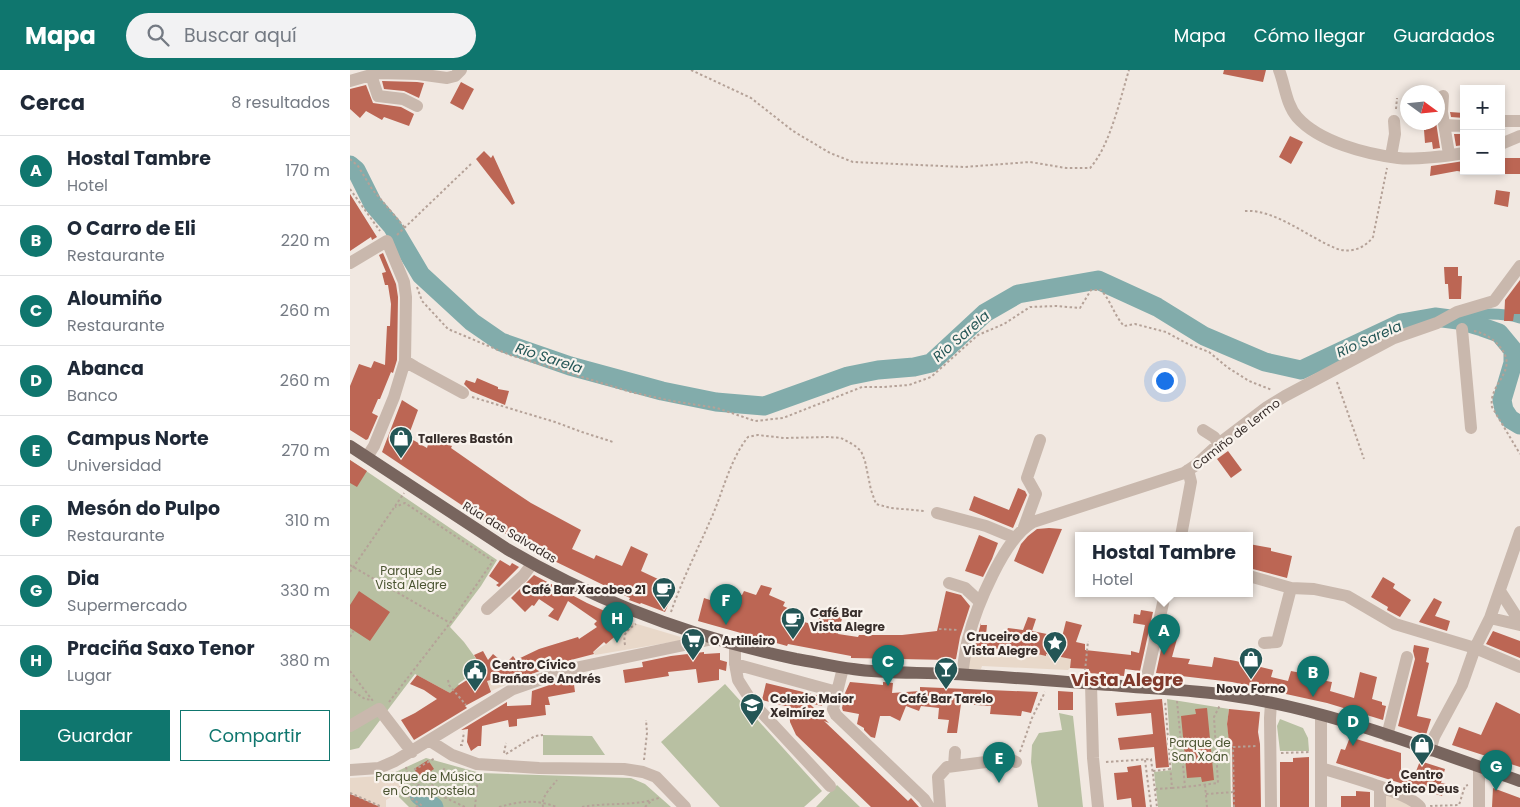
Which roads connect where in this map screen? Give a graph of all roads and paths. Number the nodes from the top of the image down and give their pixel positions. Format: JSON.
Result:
{"nodes":[{"id":1,"x":461,"y":70,"type":"edge"},
{"id":2,"x":691,"y":70,"type":"edge"},
{"id":3,"x":1129,"y":70,"type":"edge"},
{"id":4,"x":1279,"y":70,"type":"edge"},
{"id":5,"x":442,"y":74,"type":"edge"},
{"id":6,"x":372,"y":75,"type":"junction"},
{"id":7,"x":350,"y":81,"type":"edge"},
{"id":8,"x":417,"y":106,"type":"dead end"},
{"id":9,"x":1505,"y":121,"type":"edge"},
{"id":10,"x":1520,"y":121,"type":"edge"},
{"id":11,"x":1394,"y":122,"type":"dead end"},
{"id":12,"x":1445,"y":125,"type":"joint"},
{"id":13,"x":1460,"y":126,"type":"edge"},
{"id":14,"x":1520,"y":136,"type":"edge"},
{"id":15,"x":1505,"y":142,"type":"edge"},
{"id":16,"x":1460,"y":153,"type":"edge"},
{"id":17,"x":1449,"y":154,"type":"junction"},
{"id":18,"x":1394,"y":157,"type":"junction"},
{"id":19,"x":350,"y":159,"type":"edge"},
{"id":20,"x":471,"y":164,"type":"dead end"},
{"id":21,"x":350,"y":189,"type":"edge"},
{"id":22,"x":1245,"y":211,"type":"dead end"},
{"id":23,"x":405,"y":228,"type":"junction"},
{"id":24,"x":383,"y":235,"type":"dead end"},
{"id":25,"x":394,"y":237,"type":"dead end"},
{"id":26,"x":350,"y":262,"type":"edge"},
{"id":27,"x":1520,"y":266,"type":"edge"},
{"id":28,"x":404,"y":282,"type":"junction"},
{"id":29,"x":1467,"y":330,"type":"joint"},
{"id":30,"x":405,"y":361,"type":"junction"},
{"id":31,"x":1336,"y":382,"type":"dead end"},
{"id":32,"x":463,"y":392,"type":"joint"},
{"id":33,"x":1285,"y":396,"type":"junction"},
{"id":34,"x":1471,"y":428,"type":"dead end"},
{"id":35,"x":1203,"y":430,"type":"dead end"},
{"id":36,"x":1040,"y":440,"type":"dead end"},
{"id":37,"x":613,"y":442,"type":"dead end"},
{"id":38,"x":1219,"y":444,"type":"junction"},
{"id":39,"x":350,"y":446,"type":"edge"},
{"id":40,"x":1520,"y":454,"type":"edge"},
{"id":41,"x":367,"y":457,"type":"junction"},
{"id":42,"x":1364,"y":459,"type":"dead end"},
{"id":43,"x":1188,"y":470,"type":"junction"},
{"id":44,"x":404,"y":493,"type":"dead end"},
{"id":45,"x":395,"y":507,"type":"junction"},
{"id":46,"x":937,"y":513,"type":"joint"},
{"id":47,"x":1026,"y":518,"type":"junction"},
{"id":48,"x":1182,"y":532,"type":"edge"},
{"id":49,"x":1520,"y":532,"type":"edge"},
{"id":50,"x":1015,"y":538,"type":"junction"},
{"id":51,"x":532,"y":564,"type":"junction"},
{"id":52,"x":350,"y":565,"type":"edge"},
{"id":53,"x":353,"y":567,"type":"junction"},
{"id":54,"x":350,"y":572,"type":"edge"},
{"id":55,"x":1253,"y":577,"type":"edge"},
{"id":56,"x":949,"y":583,"type":"dead end"},
{"id":57,"x":1291,"y":588,"type":"junction"},
{"id":58,"x":1500,"y":591,"type":"junction"},
{"id":59,"x":1164,"y":597,"type":"edge"},
{"id":60,"x":980,"y":602,"type":"junction"},
{"id":61,"x":487,"y":609,"type":"dead end"},
{"id":62,"x":1490,"y":618,"type":"junction"},
{"id":63,"x":450,"y":623,"type":"junction"},
{"id":64,"x":1520,"y":623,"type":"edge"},
{"id":65,"x":636,"y":624,"type":"dead end"},
{"id":66,"x":666,"y":624,"type":"junction"},
{"id":67,"x":939,"y":629,"type":"dead end"},
{"id":68,"x":354,"y":630,"type":"dead end"},
{"id":69,"x":971,"y":631,"type":"junction"},
{"id":70,"x":350,"y":637,"type":"edge"},
{"id":71,"x":712,"y":639,"type":"junction"},
{"id":72,"x":1088,"y":641,"type":"dead end"},
{"id":73,"x":1264,"y":643,"type":"dead end"},
{"id":74,"x":625,"y":645,"type":"dead end"},
{"id":75,"x":735,"y":645,"type":"junction"},
{"id":76,"x":1475,"y":648,"type":"junction"},
{"id":77,"x":1407,"y":657,"type":"dead end"},
{"id":78,"x":735,"y":664,"type":"junction"},
{"id":79,"x":1520,"y":667,"type":"edge"},
{"id":80,"x":843,"y":668,"type":"junction"},
{"id":81,"x":350,"y":671,"type":"edge"},
{"id":82,"x":962,"y":674,"type":"junction"},
{"id":83,"x":1088,"y":678,"type":"junction"},
{"id":84,"x":448,"y":680,"type":"dead end"},
{"id":85,"x":1047,"y":688,"type":"dead end"},
{"id":86,"x":1146,"y":688,"type":"junction"},
{"id":87,"x":350,"y":689,"type":"edge"},
{"id":88,"x":837,"y":692,"type":"junction"},
{"id":89,"x":1164,"y":696,"type":"dead end"},
{"id":90,"x":1177,"y":697,"type":"dead end"},
{"id":91,"x":1221,"y":703,"type":"dead end"},
{"id":92,"x":1271,"y":703,"type":"junction"},
{"id":93,"x":375,"y":704,"type":"junction"},
{"id":94,"x":469,"y":709,"type":"dead end"},
{"id":95,"x":1322,"y":715,"type":"junction"},
{"id":96,"x":646,"y":720,"type":"dead end"},
{"id":97,"x":350,"y":726,"type":"edge"},
{"id":98,"x":464,"y":733,"type":"dead end"},
{"id":99,"x":543,"y":735,"type":"dead end"},
{"id":100,"x":1387,"y":736,"type":"junction"},
{"id":101,"x":434,"y":738,"type":"junction"},
{"id":102,"x":506,"y":743,"type":"dead end"},
{"id":103,"x":461,"y":745,"type":"dead end"},
{"id":104,"x":1258,"y":746,"type":"dead end"},
{"id":105,"x":1430,"y":750,"type":"junction"},
{"id":106,"x":412,"y":752,"type":"junction"},
{"id":107,"x":955,"y":752,"type":"dead end"},
{"id":108,"x":1316,"y":752,"type":"dead end"},
{"id":109,"x":1278,"y":753,"type":"dead end"},
{"id":110,"x":443,"y":757,"type":"junction"},
{"id":111,"x":1145,"y":759,"type":"junction"},
{"id":112,"x":1016,"y":762,"type":"joint"},
{"id":113,"x":1103,"y":762,"type":"dead end"},
{"id":114,"x":404,"y":765,"type":"dead end"},
{"id":115,"x":954,"y":766,"type":"junction"},
{"id":116,"x":1479,"y":767,"type":"junction"},
{"id":117,"x":1321,"y":768,"type":"junction"},
{"id":118,"x":1170,"y":769,"type":"junction"},
{"id":119,"x":350,"y":770,"type":"edge"},
{"id":120,"x":393,"y":771,"type":"dead end"},
{"id":121,"x":478,"y":771,"type":"dead end"},
{"id":122,"x":1152,"y":771,"type":"junction"},
{"id":123,"x":643,"y":772,"type":"junction"},
{"id":124,"x":398,"y":778,"type":"junction"},
{"id":125,"x":558,"y":779,"type":"dead end"},
{"id":126,"x":410,"y":781,"type":"junction"},
{"id":127,"x":1520,"y":781,"type":"edge"},
{"id":128,"x":1148,"y":782,"type":"junction"},
{"id":129,"x":1154,"y":782,"type":"junction"},
{"id":130,"x":1472,"y":783,"type":"dead end"},
{"id":131,"x":1206,"y":785,"type":"junction"},
{"id":132,"x":830,"y":786,"type":"dead end"},
{"id":133,"x":1185,"y":787,"type":"junction"},
{"id":134,"x":1380,"y":787,"type":"junction"},
{"id":135,"x":1172,"y":788,"type":"junction"},
{"id":136,"x":1155,"y":789,"type":"junction"},
{"id":137,"x":428,"y":790,"type":"junction"},
{"id":138,"x":1234,"y":792,"type":"junction"},
{"id":139,"x":350,"y":793,"type":"edge"},
{"id":140,"x":1206,"y":794,"type":"junction"},
{"id":141,"x":663,"y":796,"type":"dead end"},
{"id":142,"x":651,"y":801,"type":"junction"},
{"id":143,"x":542,"y":802,"type":"junction"},
{"id":144,"x":421,"y":804,"type":"junction"},
{"id":145,"x":1426,"y":805,"type":"edge"},
{"id":146,"x":382,"y":807,"type":"edge"},
{"id":147,"x":416,"y":807,"type":"edge"},
{"id":148,"x":424,"y":807,"type":"edge"},
{"id":149,"x":465,"y":807,"type":"edge"},
{"id":150,"x":475,"y":807,"type":"edge"},
{"id":151,"x":499,"y":807,"type":"edge"},
{"id":152,"x":543,"y":807,"type":"edge"},
{"id":153,"x":557,"y":807,"type":"edge"},
{"id":154,"x":582,"y":807,"type":"edge"},
{"id":155,"x":645,"y":807,"type":"edge"},
{"id":156,"x":685,"y":807,"type":"edge"},
{"id":157,"x":929,"y":807,"type":"edge"},
{"id":158,"x":940,"y":807,"type":"edge"},
{"id":159,"x":1098,"y":807,"type":"edge"},
{"id":160,"x":1151,"y":807,"type":"edge"},
{"id":161,"x":1157,"y":807,"type":"edge"},
{"id":162,"x":1207,"y":807,"type":"edge"},
{"id":163,"x":1234,"y":807,"type":"edge"},
{"id":164,"x":1271,"y":807,"type":"edge"},
{"id":165,"x":1321,"y":807,"type":"edge"},
{"id":166,"x":1380,"y":807,"type":"edge"},
{"id":167,"x":1479,"y":807,"type":"edge"}],
"edges":[{"from":1,"to":5,"type":"street"},
{"from":2,"to":3,"type":"path"},
{"from":4,"to":18,"type":"street"},
{"from":5,"to":6,"type":"street"},
{"from":6,"to":7,"type":"street"},
{"from":6,"to":8,"type":"street"},
{"from":9,"to":10,"type":"street"},
{"from":11,"to":18,"type":"street"},
{"from":12,"to":13,"type":"street"},
{"from":12,"to":17,"type":"street"},
{"from":14,"to":15,"type":"street"},
{"from":16,"to":17,"type":"street"},
{"from":17,"to":18,"type":"street"},
{"from":18,"to":22,"type":"path"},
{"from":19,"to":23,"type":"path"},
{"from":20,"to":23,"type":"path"},
{"from":21,"to":24,"type":"path"},
{"from":23,"to":25,"type":"path"},
{"from":26,"to":28,"type":"street"},
{"from":27,"to":33,"type":"street","name":"Camiño de Lermo"},
{"from":28,"to":30,"type":"street"},
{"from":28,"to":33,"type":"path"},
{"from":29,"to":34,"type":"street"},
{"from":29,"to":40,"type":"path"},
{"from":30,"to":32,"type":"street"},
{"from":30,"to":41,"type":"street"},
{"from":31,"to":42,"type":"path"},
{"from":32,"to":37,"type":"path"},
{"from":33,"to":38,"type":"street","name":"Camiño de Lermo"},
{"from":35,"to":38,"type":"street"},
{"from":36,"to":47,"type":"street"},
{"from":38,"to":43,"type":"street","name":"Camiño de Lermo"},
{"from":39,"to":41,"type":"main road","name":"Rúa das Salvadas"},
{"from":41,"to":51,"type":"main road","name":"Rúa das Salvadas"},
{"from":43,"to":47,"type":"street","name":"Camiño de Lermo"},
{"from":43,"to":48,"type":"street"},
{"from":44,"to":45,"type":"path"},
{"from":45,"to":53,"type":"path"},
{"from":45,"to":63,"type":"path"},
{"from":46,"to":50,"type":"street"},
{"from":46,"to":66,"type":"path"},
{"from":47,"to":50,"type":"street","name":"Camiño de Lermo"},
{"from":49,"to":58,"type":"street"},
{"from":50,"to":60,"type":"street","name":"Camiño de Lermo"},
{"from":51,"to":61,"type":"street"},
{"from":51,"to":66,"type":"main road","name":"Rúa das Salvadas"},
{"from":52,"to":53,"type":"path"},
{"from":53,"to":54,"type":"path"},
{"from":53,"to":63,"type":"path"},
{"from":55,"to":57,"type":"street"},
{"from":56,"to":60,"type":"street"},
{"from":57,"to":73,"type":"street"},
{"from":57,"to":76,"type":"street"},
{"from":58,"to":62,"type":"street"},
{"from":58,"to":64,"type":"street"},
{"from":59,"to":86,"type":"street"},
{"from":60,"to":69,"type":"street","name":"Camiño de Lermo"},
{"from":62,"to":64,"type":"street"},
{"from":62,"to":76,"type":"street"},
{"from":63,"to":93,"type":"path"},
{"from":65,"to":74,"type":"path"},
{"from":66,"to":71,"type":"main road","name":"Rúa das Salvadas"},
{"from":67,"to":69,"type":"path"},
{"from":68,"to":70,"type":"path"},
{"from":69,"to":82,"type":"street","name":"Camiño de Lermo"},
{"from":71,"to":75,"type":"main road","name":"Rúa das Salvadas"},
{"from":71,"to":101,"type":"street"},
{"from":72,"to":83,"type":"path"},
{"from":75,"to":78,"type":"street"},
{"from":75,"to":80,"type":"main road","name":"Rúa das Salvadas"},
{"from":76,"to":79,"type":"street"},
{"from":76,"to":105,"type":"street"},
{"from":77,"to":100,"type":"street"},
{"from":78,"to":88,"type":"street"},
{"from":78,"to":132,"type":"street"},
{"from":80,"to":82,"type":"main road","name":"Rúa das Salvadas"},
{"from":80,"to":88,"type":"street"},
{"from":81,"to":93,"type":"path"},
{"from":82,"to":83,"type":"main road","name":"Rúa das Salvadas"},
{"from":83,"to":86,"type":"main road","name":"Rúa das Salvadas"},
{"from":83,"to":159,"type":"street"},
{"from":84,"to":94,"type":"path"},
{"from":85,"to":112,"type":"path"},
{"from":86,"to":92,"type":"main road","name":"Rúa das Salvadas"},
{"from":87,"to":93,"type":"path"},
{"from":88,"to":157,"type":"street"},
{"from":89,"to":118,"type":"path"},
{"from":90,"to":133,"type":"path"},
{"from":91,"to":131,"type":"path"},
{"from":92,"to":95,"type":"main road","name":"Rúa das Salvadas"},
{"from":92,"to":164,"type":"street"},
{"from":93,"to":97,"type":"street"},
{"from":93,"to":106,"type":"street"},
{"from":95,"to":100,"type":"main road","name":"Rúa das Salvadas"},
{"from":95,"to":117,"type":"street"},
{"from":96,"to":123,"type":"path"},
{"from":98,"to":103,"type":"path"},
{"from":99,"to":102,"type":"path"},
{"from":100,"to":105,"type":"main road","name":"Rúa das Salvadas"},
{"from":101,"to":106,"type":"street"},
{"from":101,"to":110,"type":"street"},
{"from":104,"to":138,"type":"path"},
{"from":105,"to":116,"type":"main road","name":"Rúa das Salvadas"},
{"from":106,"to":119,"type":"street"},
{"from":107,"to":115,"type":"street"},
{"from":108,"to":109,"type":"path"},
{"from":110,"to":123,"type":"street"},
{"from":110,"to":126,"type":"path"},
{"from":110,"to":137,"type":"path"},
{"from":111,"to":113,"type":"path"},
{"from":111,"to":122,"type":"path"},
{"from":111,"to":128,"type":"path"},
{"from":112,"to":115,"type":"street"},
{"from":114,"to":126,"type":"path"},
{"from":115,"to":158,"type":"street"},
{"from":116,"to":127,"type":"main road","name":"Rúa das Salvadas"},
{"from":116,"to":167,"type":"street"},
{"from":117,"to":134,"type":"street"},
{"from":117,"to":165,"type":"street"},
{"from":118,"to":122,"type":"path"},
{"from":118,"to":135,"type":"path"},
{"from":120,"to":124,"type":"path"},
{"from":121,"to":150,"type":"path"},
{"from":122,"to":129,"type":"path"},
{"from":123,"to":156,"type":"street"},
{"from":124,"to":126,"type":"path"},
{"from":124,"to":144,"type":"path"},
{"from":125,"to":143,"type":"path"},
{"from":126,"to":137,"type":"path"},
{"from":128,"to":129,"type":"path"},
{"from":128,"to":160,"type":"path"},
{"from":129,"to":136,"type":"path"},
{"from":130,"to":145,"type":"path"},
{"from":131,"to":133,"type":"path"},
{"from":131,"to":140,"type":"path"},
{"from":133,"to":135,"type":"path"},
{"from":134,"to":145,"type":"street"},
{"from":134,"to":166,"type":"street"},
{"from":135,"to":136,"type":"path"},
{"from":136,"to":161,"type":"path"},
{"from":137,"to":149,"type":"path"},
{"from":138,"to":140,"type":"path"},
{"from":138,"to":163,"type":"path"},
{"from":139,"to":146,"type":"path"},
{"from":140,"to":162,"type":"path"},
{"from":141,"to":142,"type":"path"},
{"from":142,"to":154,"type":"path"},
{"from":142,"to":155,"type":"path"},
{"from":143,"to":151,"type":"path"},
{"from":143,"to":152,"type":"path"},
{"from":143,"to":153,"type":"path"},
{"from":144,"to":147,"type":"path"},
{"from":144,"to":148,"type":"path"}]}
